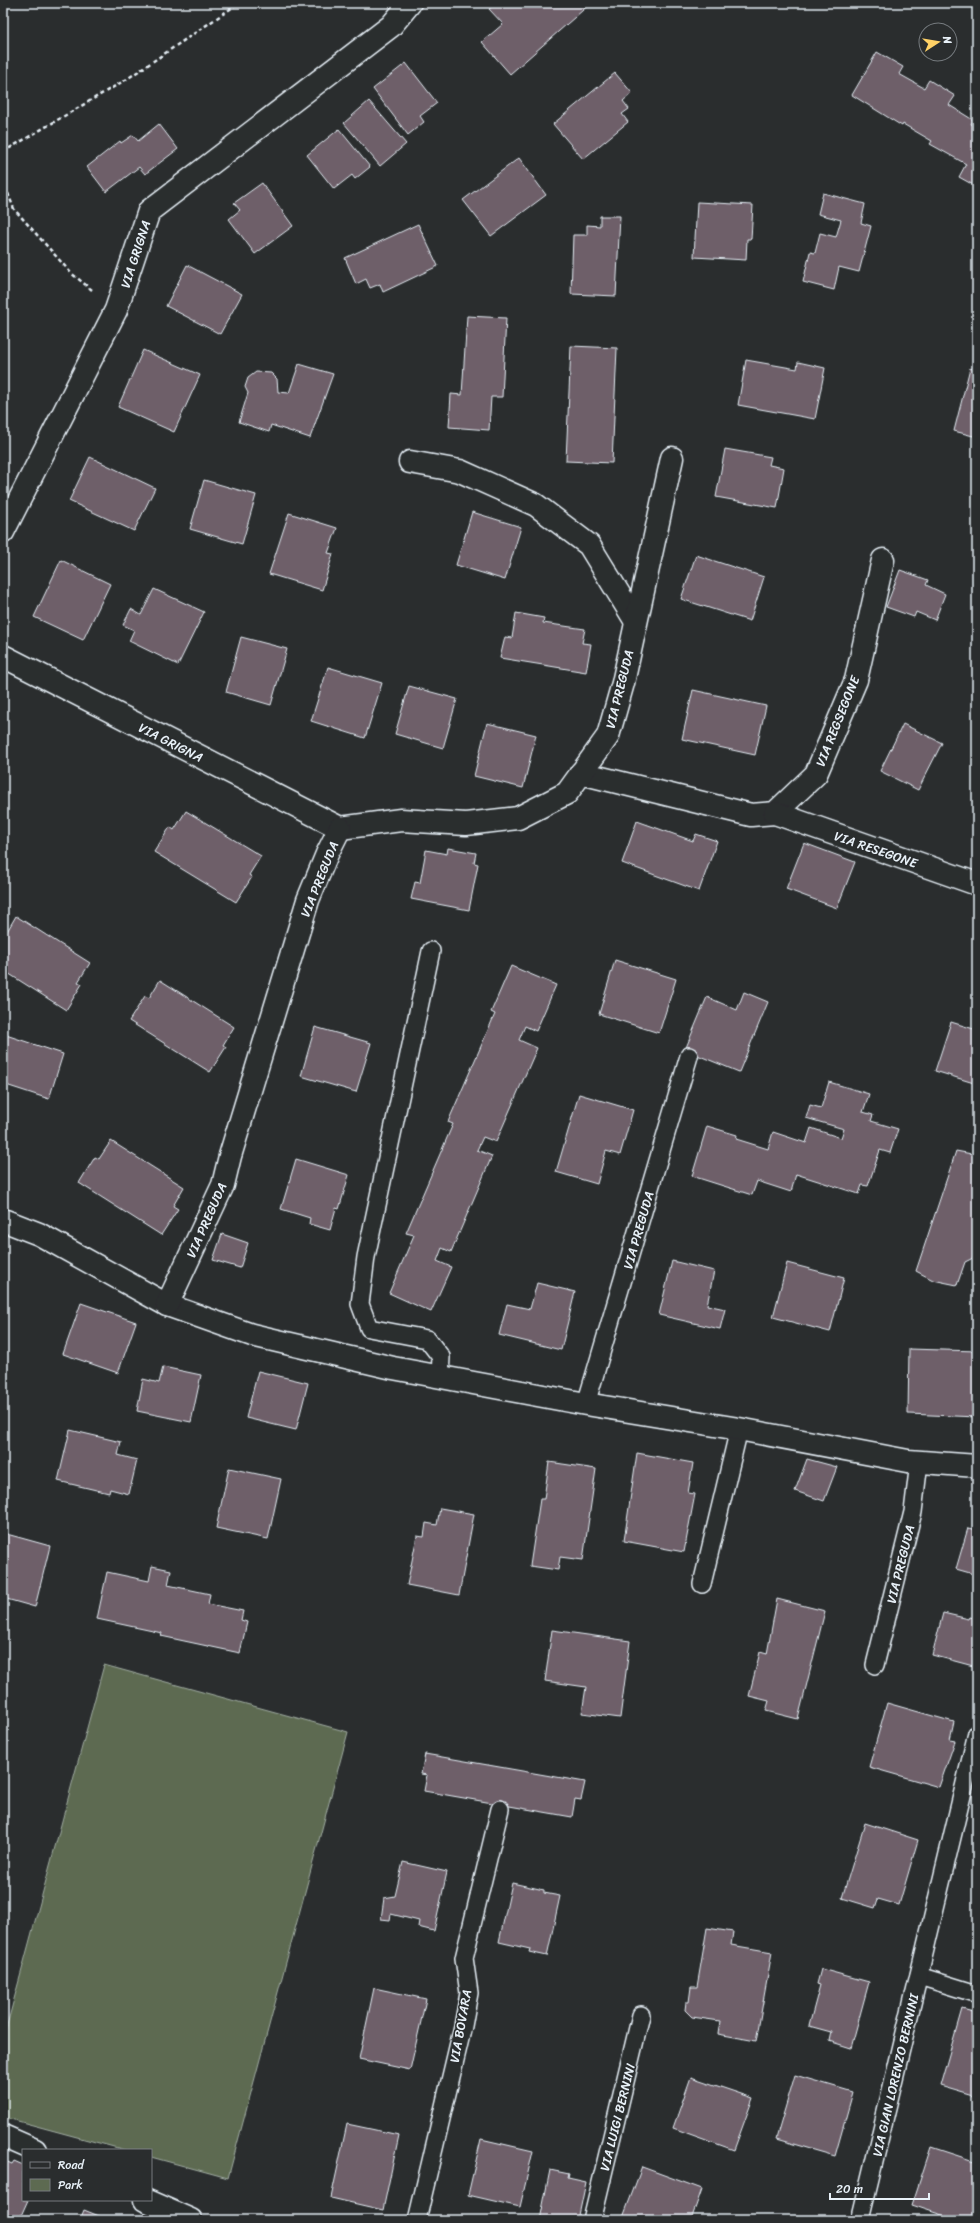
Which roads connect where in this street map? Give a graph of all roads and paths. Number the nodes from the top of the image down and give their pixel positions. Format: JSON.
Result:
{"nodes":[{"id":1,"x":239,"y":3,"type":"edge"},
{"id":2,"x":410,"y":3,"type":"edge"},
{"id":3,"x":3,"y":152,"type":"edge"},
{"id":4,"x":3,"y":180,"type":"edge"},
{"id":5,"x":116,"y":310,"type":"junction"},
{"id":6,"x":672,"y":458,"type":"dead end"},
{"id":7,"x":410,"y":462,"type":"dead end"},
{"id":8,"x":3,"y":532,"type":"edge"},
{"id":9,"x":883,"y":560,"type":"dead end"},
{"id":10,"x":635,"y":620,"type":"junction"},
{"id":11,"x":3,"y":656,"type":"edge"},
{"id":12,"x":581,"y":773,"type":"junction"},
{"id":13,"x":775,"y":813,"type":"junction"},
{"id":14,"x":340,"y":828,"type":"junction"},
{"id":15,"x":977,"y":884,"type":"edge"},
{"id":16,"x":432,"y":951,"type":"dead end"},
{"id":17,"x":689,"y":1056,"type":"dead end"},
{"id":18,"x":3,"y":1220,"type":"edge"},
{"id":19,"x":166,"y":1305,"type":"junction"},
{"id":20,"x":440,"y":1377,"type":"junction"},
{"id":21,"x":586,"y":1404,"type":"junction"},
{"id":22,"x":739,"y":1429,"type":"junction"},
{"id":23,"x":919,"y":1462,"type":"junction"},
{"id":24,"x":977,"y":1466,"type":"edge"},
{"id":25,"x":702,"y":1584,"type":"dead end"},
{"id":26,"x":875,"y":1665,"type":"dead end"},
{"id":27,"x":977,"y":1733,"type":"edge"},
{"id":28,"x":500,"y":1809,"type":"dead end"},
{"id":29,"x":919,"y":1976,"type":"junction"},
{"id":30,"x":977,"y":1994,"type":"edge"},
{"id":31,"x":641,"y":2015,"type":"dead end"},
{"id":32,"x":3,"y":2136,"type":"edge"},
{"id":33,"x":33,"y":2149,"type":"edge"},
{"id":34,"x":147,"y":2201,"type":"edge"},
{"id":35,"x":186,"y":2219,"type":"edge"},
{"id":36,"x":417,"y":2220,"type":"edge"},
{"id":37,"x":592,"y":2220,"type":"edge"},
{"id":38,"x":860,"y":2220,"type":"edge"}],
"edges":[{"from":1,"to":3,"type":"path"},
{"from":2,"to":5,"type":"street","name":"VIA GRIGNA"},
{"from":4,"to":5,"type":"path"},
{"from":5,"to":8,"type":"street","name":"VIA GRIGNA"},
{"from":6,"to":10,"type":"street","name":"VIA PREGUDA"},
{"from":7,"to":10,"type":"street"},
{"from":9,"to":13,"type":"street","name":"VIA REGSEGONE"},
{"from":10,"to":12,"type":"street","name":"VIA PREGUDA"},
{"from":11,"to":14,"type":"street","name":"VIA GRIGNA"},
{"from":12,"to":13,"type":"street"},
{"from":12,"to":14,"type":"street","name":"VIA PREGUDA"},
{"from":13,"to":15,"type":"street","name":"VIA RESEGONE"},
{"from":14,"to":19,"type":"street","name":"VIA PREGUDA"},
{"from":16,"to":20,"type":"lane"},
{"from":17,"to":21,"type":"lane","name":"VIA PREGUDA"},
{"from":18,"to":19,"type":"street"},
{"from":19,"to":20,"type":"street"},
{"from":20,"to":21,"type":"street"},
{"from":21,"to":22,"type":"street"},
{"from":22,"to":23,"type":"street"},
{"from":22,"to":25,"type":"lane"},
{"from":23,"to":24,"type":"street"},
{"from":23,"to":26,"type":"lane","name":"VIA PREGUDA"},
{"from":27,"to":29,"type":"lane","name":"VIA GIAN LORENZO BERNINI"},
{"from":28,"to":36,"type":"lane","name":"VIA BOVARA"},
{"from":29,"to":30,"type":"lane","name":"VIA GIAN LORENZO BERNINI"},
{"from":29,"to":38,"type":"lane","name":"VIA GIAN LORENZO BERNINI"},
{"from":31,"to":37,"type":"lane","name":"VIA LUIGI BERNINI"},
{"from":32,"to":33,"type":"street"},
{"from":34,"to":35,"type":"street"}]}
